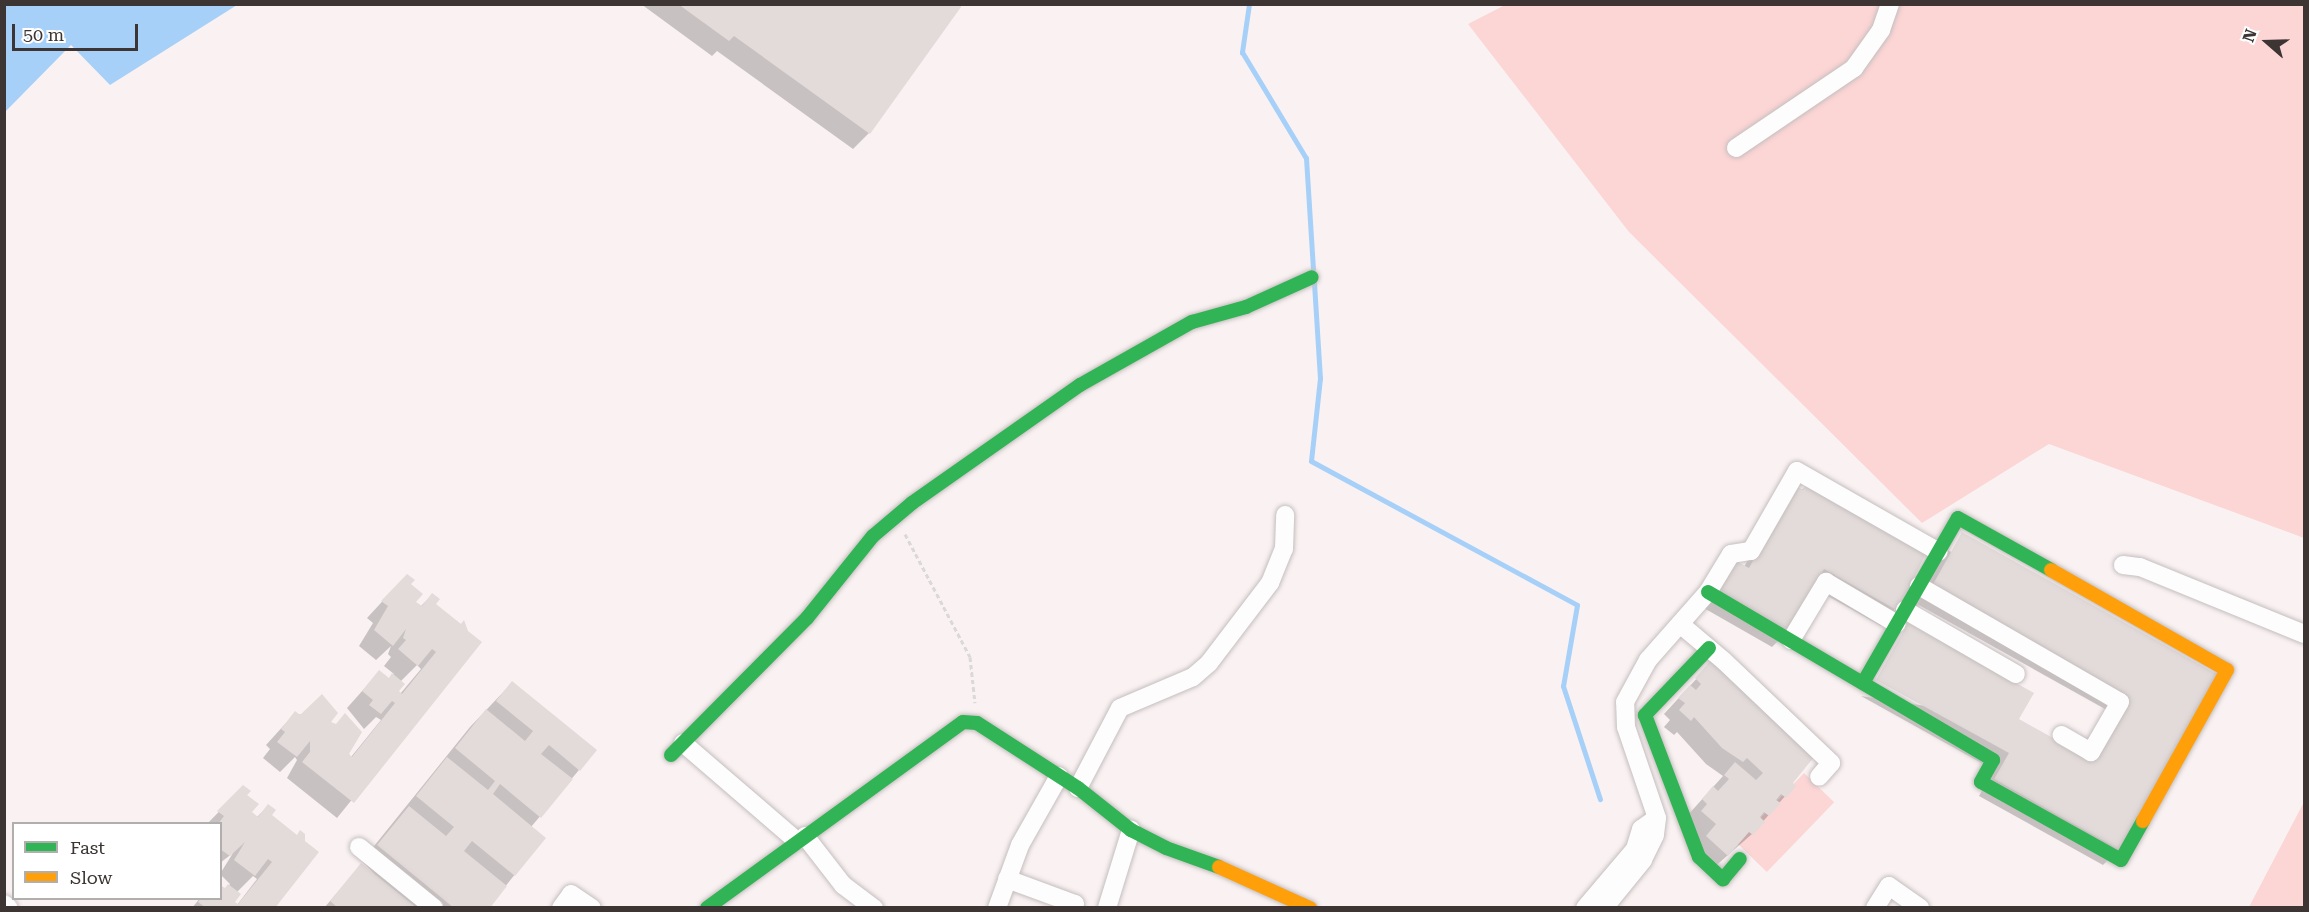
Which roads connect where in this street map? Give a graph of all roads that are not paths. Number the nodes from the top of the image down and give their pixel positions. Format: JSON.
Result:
{"nodes":[{"id":1,"x":1890,"y":4,"type":"edge"},
{"id":2,"x":1736,"y":148,"type":"dead end"},
{"id":3,"x":1312,"y":277,"type":"dead end"},
{"id":4,"x":1285,"y":515,"type":"dead end"},
{"id":5,"x":1939,"y":552,"type":"junction"},
{"id":6,"x":2123,"y":565,"type":"dead end"},
{"id":7,"x":1919,"y":586,"type":"junction"},
{"id":8,"x":1708,"y":592,"type":"junction"},
{"id":9,"x":1901,"y":617,"type":"junction"},
{"id":10,"x":1680,"y":624,"type":"junction"},
{"id":11,"x":2304,"y":634,"type":"edge"},
{"id":12,"x":1791,"y":640,"type":"junction"},
{"id":13,"x":1709,"y":648,"type":"junction"},
{"id":14,"x":2016,"y":674,"type":"dead end"},
{"id":15,"x":1863,"y":683,"type":"junction"},
{"id":16,"x":2062,"y":735,"type":"dead end"},
{"id":17,"x":677,"y":749,"type":"joint"},
{"id":18,"x":1059,"y":776,"type":"junction"},
{"id":19,"x":1819,"y":777,"type":"dead end"},
{"id":20,"x":1078,"y":788,"type":"junction"},
{"id":21,"x":1657,"y":818,"type":"junction"},
{"id":22,"x":1131,"y":830,"type":"junction"},
{"id":23,"x":801,"y":839,"type":"junction"},
{"id":24,"x":359,"y":847,"type":"dead end"},
{"id":25,"x":1740,"y":859,"type":"dead end"},
{"id":26,"x":1007,"y":879,"type":"junction"},
{"id":27,"x":1286,"y":902,"type":"edge"},
{"id":28,"x":4,"y":904,"type":"edge"},
{"id":29,"x":9,"y":908,"type":"edge"},
{"id":30,"x":434,"y":908,"type":"edge"},
{"id":31,"x":561,"y":908,"type":"edge"},
{"id":32,"x":592,"y":908,"type":"edge"},
{"id":33,"x":707,"y":908,"type":"edge"},
{"id":34,"x":874,"y":908,"type":"edge"},
{"id":35,"x":997,"y":908,"type":"edge"},
{"id":36,"x":1074,"y":908,"type":"edge"},
{"id":37,"x":1107,"y":908,"type":"edge"},
{"id":38,"x":1310,"y":908,"type":"edge"},
{"id":39,"x":1585,"y":908,"type":"edge"},
{"id":40,"x":1604,"y":908,"type":"edge"},
{"id":41,"x":1875,"y":908,"type":"edge"},
{"id":42,"x":1920,"y":908,"type":"edge"}],
"edges":[{"from":1,"to":2,"type":"street"},
{"from":3,"to":17,"type":"street"},
{"from":4,"to":20,"type":"street"},
{"from":5,"to":7,"type":"street"},
{"from":5,"to":8,"type":"street"},
{"from":5,"to":15,"type":"street"},
{"from":6,"to":11,"type":"street"},
{"from":7,"to":9,"type":"street"},
{"from":7,"to":16,"type":"street"},
{"from":8,"to":10,"type":"street"},
{"from":8,"to":12,"type":"street"},
{"from":9,"to":12,"type":"street"},
{"from":9,"to":14,"type":"street"},
{"from":9,"to":15,"type":"street"},
{"from":10,"to":13,"type":"street"},
{"from":10,"to":21,"type":"street"},
{"from":12,"to":15,"type":"street"},
{"from":13,"to":19,"type":"street"},
{"from":13,"to":25,"type":"street"},
{"from":17,"to":23,"type":"street"},
{"from":18,"to":20,"type":"street"},
{"from":18,"to":23,"type":"street"},
{"from":18,"to":26,"type":"street"},
{"from":20,"to":22,"type":"street"},
{"from":21,"to":39,"type":"street"},
{"from":21,"to":40,"type":"street"},
{"from":22,"to":27,"type":"street"},
{"from":22,"to":37,"type":"street"},
{"from":23,"to":33,"type":"street"},
{"from":23,"to":34,"type":"street"},
{"from":24,"to":30,"type":"street"},
{"from":26,"to":35,"type":"street"},
{"from":26,"to":36,"type":"street"},
{"from":27,"to":38,"type":"street"},
{"from":28,"to":29,"type":"street"},
{"from":31,"to":32,"type":"street"},
{"from":41,"to":42,"type":"street"}]}
